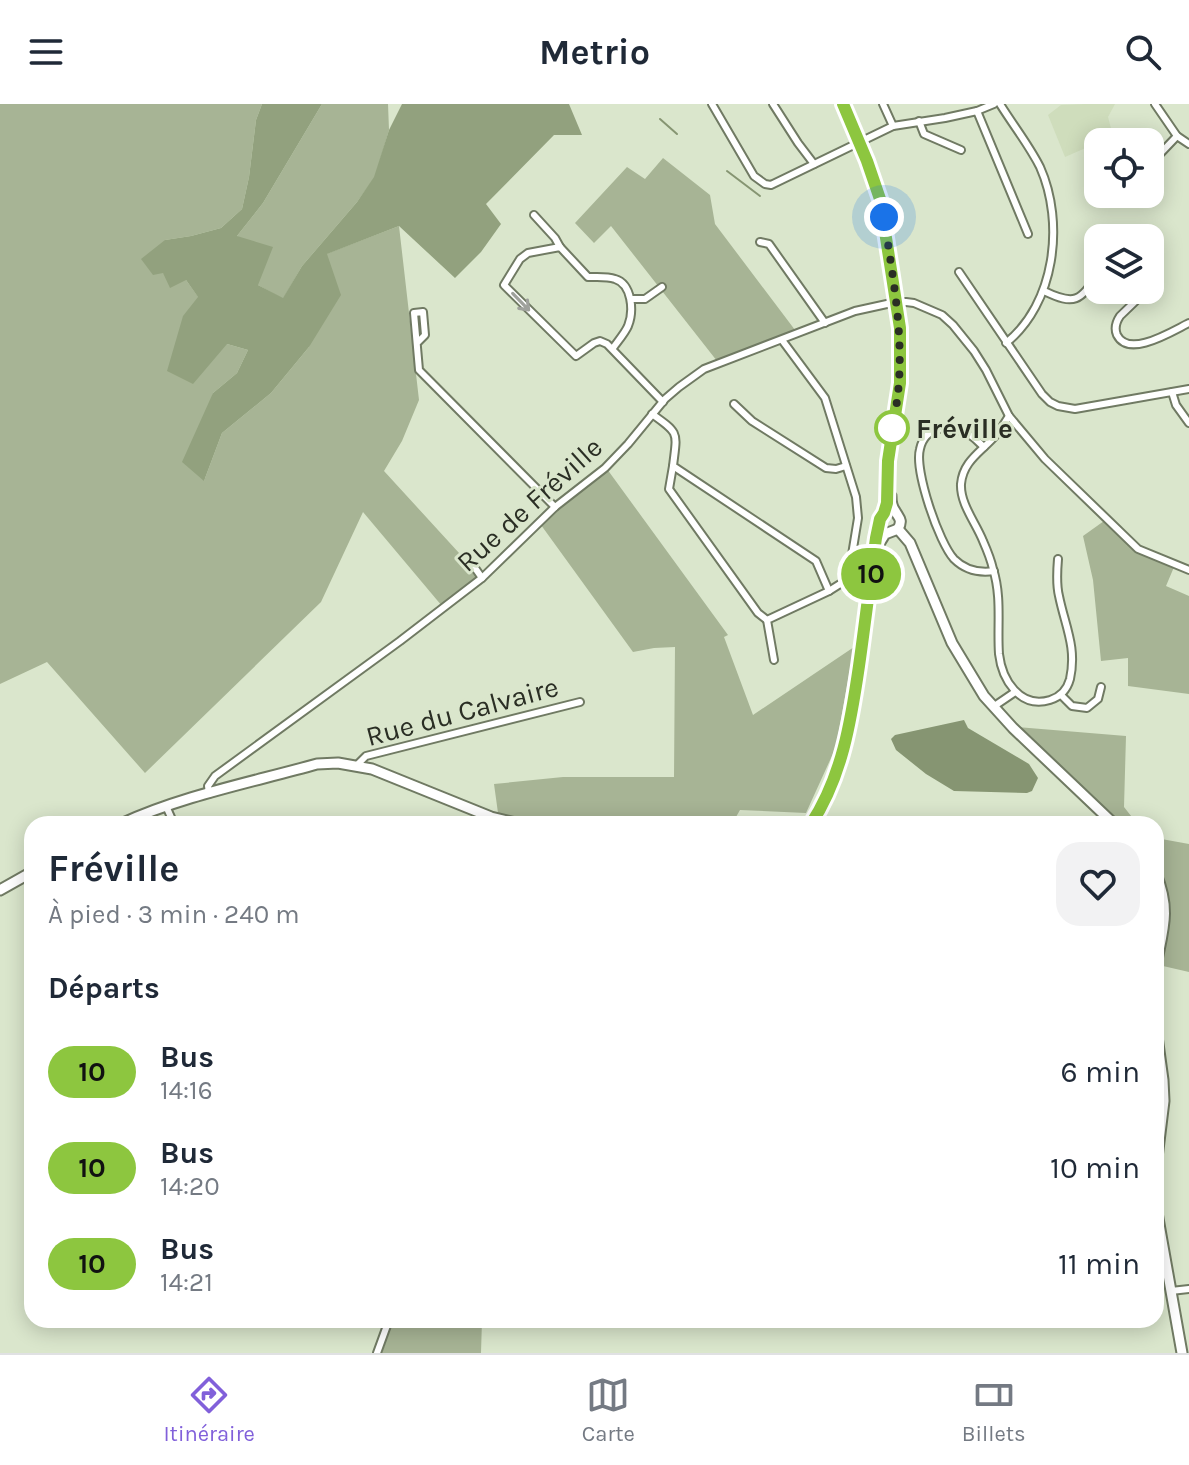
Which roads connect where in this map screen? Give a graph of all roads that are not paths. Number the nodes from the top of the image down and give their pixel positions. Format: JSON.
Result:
{"nodes":[{"id":1,"x":712,"y":104,"type":"edge"},
{"id":2,"x":773,"y":104,"type":"edge"},
{"id":3,"x":843,"y":104,"type":"edge"},
{"id":4,"x":883,"y":104,"type":"edge"},
{"id":5,"x":1000,"y":104,"type":"edge"},
{"id":6,"x":1155,"y":104,"type":"edge"},
{"id":7,"x":990,"y":105,"type":"edge"},
{"id":8,"x":977,"y":111,"type":"junction"},
{"id":9,"x":919,"y":121,"type":"junction"},
{"id":10,"x":893,"y":126,"type":"junction"},
{"id":11,"x":1177,"y":136,"type":"junction"},
{"id":12,"x":859,"y":141,"type":"junction"},
{"id":13,"x":1189,"y":144,"type":"edge"},
{"id":14,"x":961,"y":150,"type":"dead end"},
{"id":15,"x":1164,"y":150,"type":"edge"},
{"id":16,"x":814,"y":164,"type":"junction"},
{"id":17,"x":534,"y":215,"type":"dead end"},
{"id":18,"x":1028,"y":234,"type":"dead end"},
{"id":19,"x":760,"y":242,"type":"dead end"},
{"id":20,"x":560,"y":247,"type":"junction"},
{"id":21,"x":959,"y":272,"type":"dead end"},
{"id":22,"x":662,"y":287,"type":"dead end"},
{"id":23,"x":1044,"y":291,"type":"junction"},
{"id":24,"x":1084,"y":295,"type":"edge"},
{"id":25,"x":631,"y":299,"type":"junction"},
{"id":26,"x":896,"y":302,"type":"junction"},
{"id":27,"x":1132,"y":304,"type":"edge"},
{"id":28,"x":825,"y":323,"type":"junction"},
{"id":29,"x":1189,"y":323,"type":"edge"},
{"id":30,"x":782,"y":340,"type":"junction"},
{"id":31,"x":417,"y":343,"type":"dead end"},
{"id":32,"x":1006,"y":343,"type":"junction"},
{"id":33,"x":613,"y":348,"type":"junction"},
{"id":34,"x":1189,"y":389,"type":"edge"},
{"id":35,"x":1172,"y":392,"type":"junction"},
{"id":36,"x":663,"y":402,"type":"junction"},
{"id":37,"x":734,"y":404,"type":"dead end"},
{"id":38,"x":652,"y":414,"type":"junction"},
{"id":39,"x":1009,"y":416,"type":"junction"},
{"id":40,"x":1189,"y":423,"type":"edge"},
{"id":41,"x":984,"y":447,"type":"junction"},
{"id":42,"x":673,"y":466,"type":"junction"},
{"id":43,"x":846,"y":466,"type":"junction"},
{"id":44,"x":555,"y":507,"type":"junction"},
{"id":45,"x":890,"y":512,"type":"junction"},
{"id":46,"x":880,"y":524,"type":"junction"},
{"id":47,"x":893,"y":530,"type":"junction"},
{"id":48,"x":874,"y":553,"type":"junction"},
{"id":49,"x":1058,"y":559,"type":"dead end"},
{"id":50,"x":475,"y":568,"type":"dead end"},
{"id":51,"x":1189,"y":570,"type":"edge"},
{"id":52,"x":994,"y":571,"type":"junction"},
{"id":53,"x":482,"y":578,"type":"junction"},
{"id":54,"x":829,"y":591,"type":"junction"},
{"id":55,"x":767,"y":620,"type":"junction"},
{"id":56,"x":774,"y":660,"type":"dead end"},
{"id":57,"x":1101,"y":687,"type":"dead end"},
{"id":58,"x":1015,"y":692,"type":"junction"},
{"id":59,"x":1061,"y":695,"type":"junction"},
{"id":60,"x":580,"y":702,"type":"dead end"},
{"id":61,"x":993,"y":707,"type":"junction"},
{"id":62,"x":357,"y":765,"type":"junction"},
{"id":63,"x":212,"y":793,"type":"junction"},
{"id":64,"x":166,"y":806,"type":"junction"},
{"id":65,"x":141,"y":816,"type":"edge"},
{"id":66,"x":170,"y":816,"type":"edge"},
{"id":67,"x":489,"y":816,"type":"edge"},
{"id":68,"x":816,"y":816,"type":"edge"},
{"id":69,"x":1106,"y":816,"type":"edge"},
{"id":70,"x":24,"y":876,"type":"edge"},
{"id":71,"x":0,"y":890,"type":"edge"},
{"id":72,"x":1164,"y":897,"type":"edge"},
{"id":73,"x":1164,"y":926,"type":"edge"},
{"id":74,"x":1164,"y":1252,"type":"edge"},
{"id":75,"x":1189,"y":1289,"type":"edge"},
{"id":76,"x":1171,"y":1291,"type":"junction"},
{"id":77,"x":386,"y":1328,"type":"edge"},
{"id":78,"x":377,"y":1353,"type":"edge"},
{"id":79,"x":1182,"y":1353,"type":"edge"}],
"edges":[{"from":1,"to":16,"type":"street"},
{"from":2,"to":16,"type":"street"},
{"from":3,"to":12,"type":"street"},
{"from":4,"to":10,"type":"street"},
{"from":5,"to":23,"type":"street"},
{"from":6,"to":11,"type":"street"},
{"from":7,"to":8,"type":"street"},
{"from":8,"to":9,"type":"street"},
{"from":8,"to":18,"type":"street"},
{"from":9,"to":10,"type":"street"},
{"from":9,"to":14,"type":"street"},
{"from":10,"to":12,"type":"street"},
{"from":11,"to":13,"type":"street"},
{"from":11,"to":15,"type":"street"},
{"from":12,"to":16,"type":"street"},
{"from":12,"to":26,"type":"street"},
{"from":17,"to":20,"type":"street"},
{"from":19,"to":28,"type":"street"},
{"from":20,"to":25,"type":"street"},
{"from":20,"to":33,"type":"street","one_way":true},
{"from":21,"to":32,"type":"street"},
{"from":22,"to":25,"type":"street"},
{"from":23,"to":24,"type":"street"},
{"from":23,"to":32,"type":"street"},
{"from":25,"to":33,"type":"street"},
{"from":26,"to":28,"type":"street","name":"Rue de Fréville"},
{"from":26,"to":39,"type":"street"},
{"from":26,"to":45,"type":"street"},
{"from":27,"to":29,"type":"street"},
{"from":28,"to":30,"type":"street","name":"Rue de Fréville"},
{"from":30,"to":36,"type":"street","name":"Rue de Fréville"},
{"from":30,"to":43,"type":"street"},
{"from":31,"to":44,"type":"street"},
{"from":32,"to":35,"type":"street"},
{"from":33,"to":36,"type":"street"},
{"from":34,"to":35,"type":"street"},
{"from":35,"to":40,"type":"street"},
{"from":36,"to":38,"type":"street","name":"Rue de Fréville"},
{"from":37,"to":43,"type":"street"},
{"from":38,"to":42,"type":"street"},
{"from":38,"to":44,"type":"street","name":"Rue de Fréville"},
{"from":39,"to":41,"type":"street"},
{"from":39,"to":51,"type":"street"},
{"from":41,"to":52,"type":"street"},
{"from":41,"to":52,"type":"street"},
{"from":42,"to":54,"type":"street"},
{"from":42,"to":55,"type":"street"},
{"from":43,"to":54,"type":"street"},
{"from":44,"to":53,"type":"street","name":"Rue de Fréville"},
{"from":45,"to":46,"type":"street"},
{"from":45,"to":47,"type":"street"},
{"from":46,"to":47,"type":"street"},
{"from":46,"to":48,"type":"street"},
{"from":47,"to":48,"type":"street"},
{"from":47,"to":61,"type":"street"},
{"from":48,"to":68,"type":"street"},
{"from":49,"to":59,"type":"street"},
{"from":50,"to":53,"type":"street"},
{"from":52,"to":58,"type":"street"},
{"from":53,"to":63,"type":"street","name":"Rue de Fréville"},
{"from":54,"to":55,"type":"street"},
{"from":55,"to":56,"type":"street"},
{"from":57,"to":59,"type":"street"},
{"from":58,"to":59,"type":"street"},
{"from":58,"to":61,"type":"street"},
{"from":60,"to":62,"type":"street","name":"Rue du Calvaire"},
{"from":61,"to":69,"type":"street"},
{"from":62,"to":63,"type":"street"},
{"from":62,"to":67,"type":"street"},
{"from":63,"to":64,"type":"street"},
{"from":64,"to":65,"type":"street"},
{"from":64,"to":66,"type":"street"},
{"from":70,"to":71,"type":"street"},
{"from":72,"to":73,"type":"street"},
{"from":74,"to":76,"type":"street"},
{"from":75,"to":76,"type":"street"},
{"from":76,"to":79,"type":"street"},
{"from":77,"to":78,"type":"street"}]}
